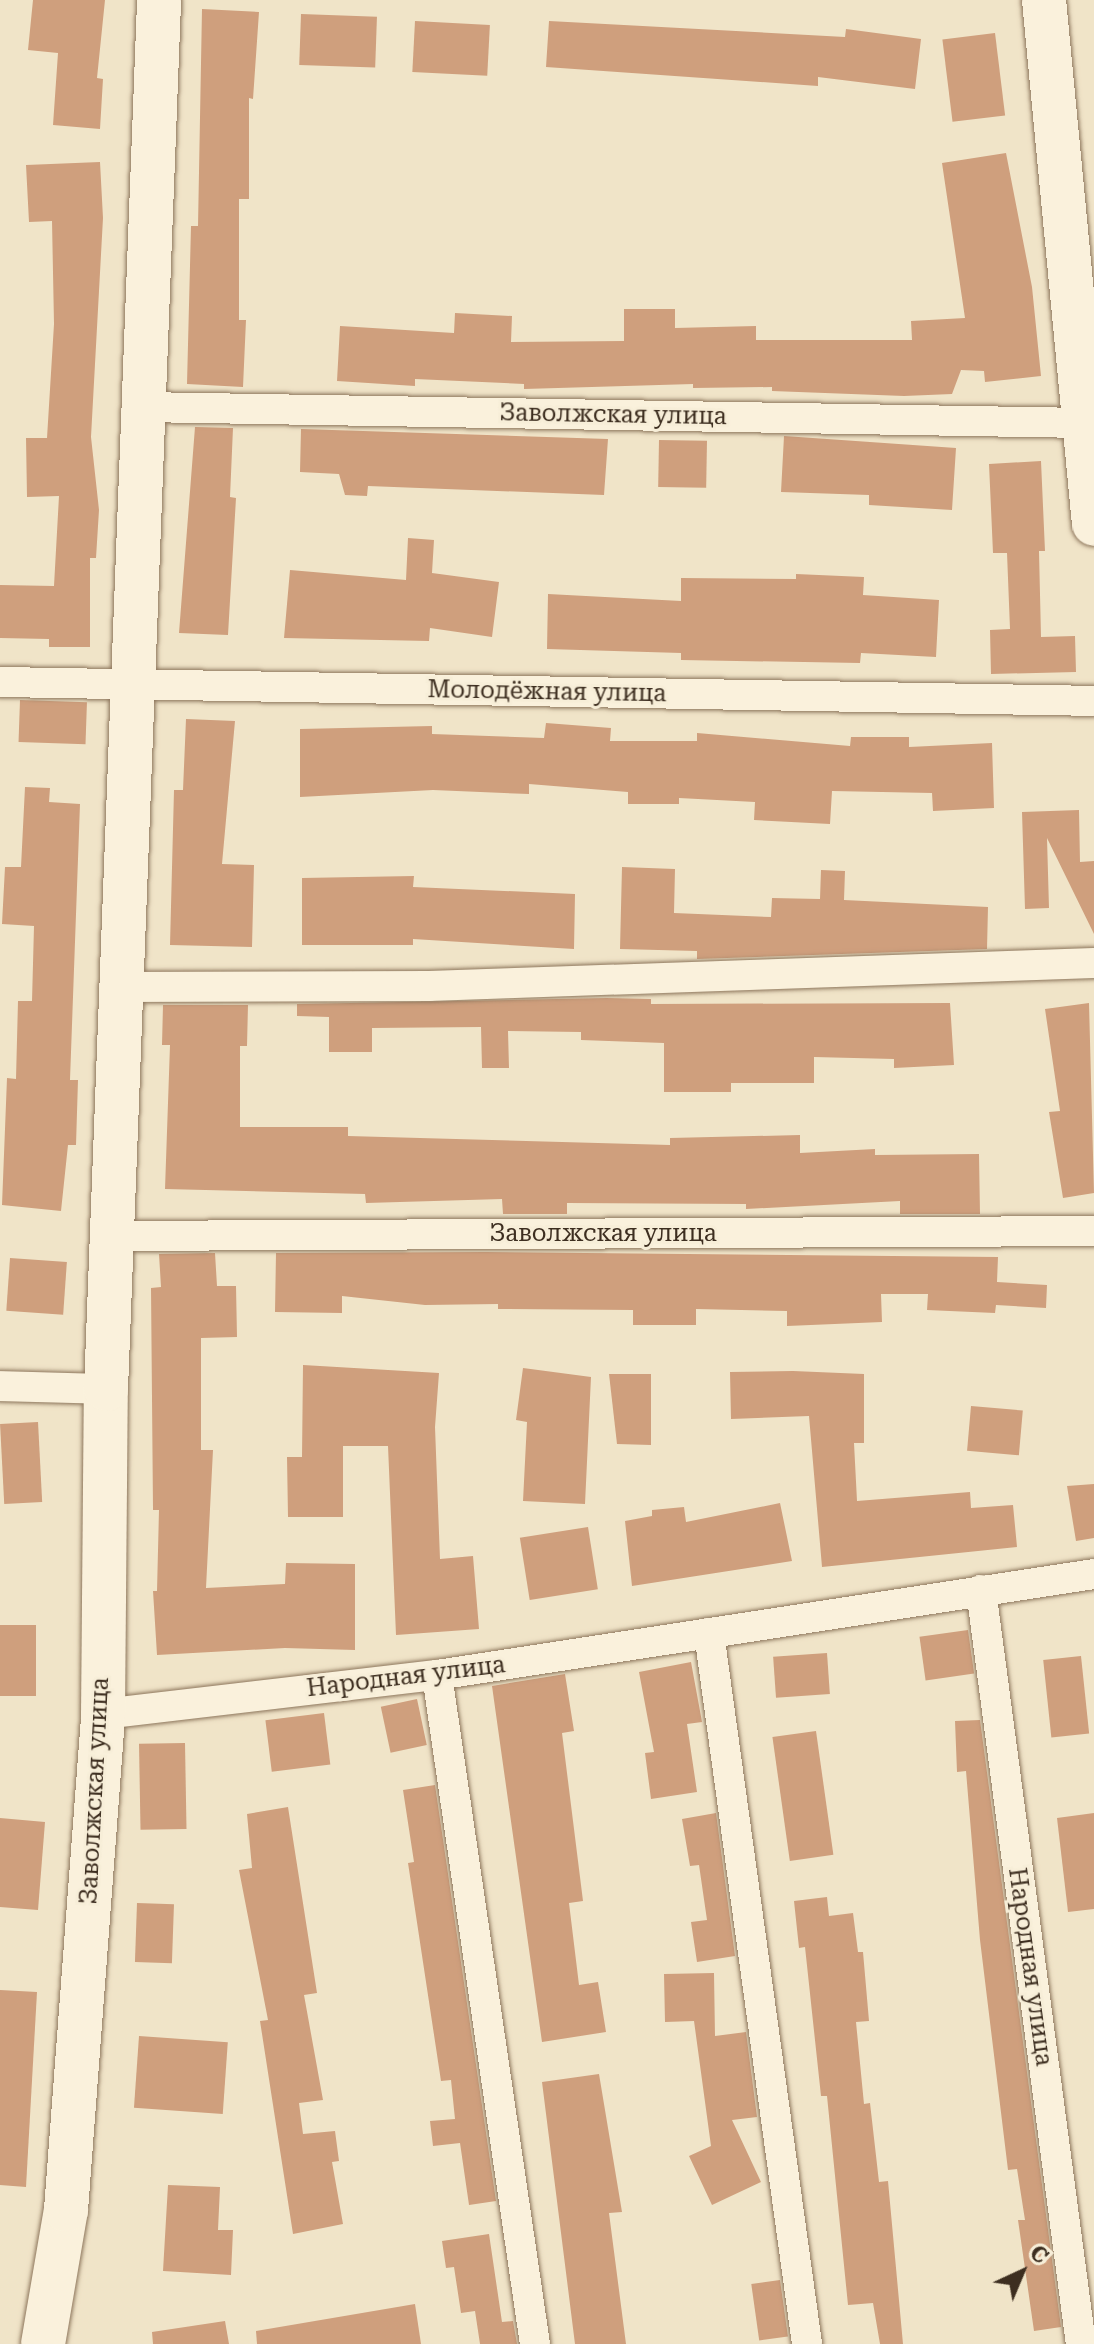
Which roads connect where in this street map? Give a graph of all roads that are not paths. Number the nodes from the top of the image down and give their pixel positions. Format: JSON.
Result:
{"nodes":[{"id":1,"x":159,"y":0,"type":"edge"},
{"id":2,"x":1044,"y":0,"type":"edge"},
{"id":3,"x":141,"y":407,"type":"junction"},
{"id":4,"x":1084,"y":423,"type":"junction"},
{"id":5,"x":1094,"y":524,"type":"edge"},
{"id":6,"x":0,"y":682,"type":"edge"},
{"id":7,"x":130,"y":684,"type":"junction"},
{"id":8,"x":1094,"y":701,"type":"edge"},
{"id":9,"x":1094,"y":963,"type":"edge"},
{"id":10,"x":119,"y":987,"type":"junction"},
{"id":11,"x":1094,"y":1231,"type":"edge"},
{"id":12,"x":112,"y":1236,"type":"junction"},
{"id":13,"x":0,"y":1386,"type":"edge"},
{"id":14,"x":106,"y":1389,"type":"junction"},
{"id":15,"x":1094,"y":1574,"type":"edge"},
{"id":16,"x":981,"y":1590,"type":"junction"},
{"id":17,"x":709,"y":1633,"type":"junction"},
{"id":18,"x":437,"y":1675,"type":"junction"},
{"id":19,"x":103,"y":1714,"type":"junction"},
{"id":20,"x":43,"y":2344,"type":"edge"},
{"id":21,"x":535,"y":2344,"type":"edge"},
{"id":22,"x":807,"y":2344,"type":"edge"},
{"id":23,"x":1081,"y":2344,"type":"edge"}],
"edges":[{"from":1,"to":3,"type":"main road","name":"Заволжская улица"},
{"from":2,"to":4,"type":"main road"},
{"from":3,"to":4,"type":"street","name":"Заволжская улица"},
{"from":3,"to":7,"type":"main road","name":"Заволжская улица"},
{"from":4,"to":5,"type":"main road"},
{"from":6,"to":7,"type":"street","name":"Молодёжная улица"},
{"from":7,"to":8,"type":"street","name":"Молодёжная улица"},
{"from":7,"to":10,"type":"main road","name":"Заволжская улица"},
{"from":9,"to":10,"type":"street"},
{"from":10,"to":12,"type":"main road","name":"Заволжская улица"},
{"from":11,"to":12,"type":"street","name":"Заволжская улица"},
{"from":12,"to":14,"type":"main road","name":"Заволжская улица"},
{"from":13,"to":14,"type":"street"},
{"from":14,"to":19,"type":"main road","name":"Заволжская улица"},
{"from":15,"to":16,"type":"street","name":"Народная улица"},
{"from":16,"to":17,"type":"street","name":"Народная улица"},
{"from":16,"to":23,"type":"street","name":"Народная улица"},
{"from":17,"to":18,"type":"street","name":"Народная улица"},
{"from":17,"to":22,"type":"street"},
{"from":18,"to":19,"type":"street","name":"Народная улица"},
{"from":18,"to":21,"type":"street"},
{"from":19,"to":20,"type":"main road","name":"Заволжская улица"}]}
